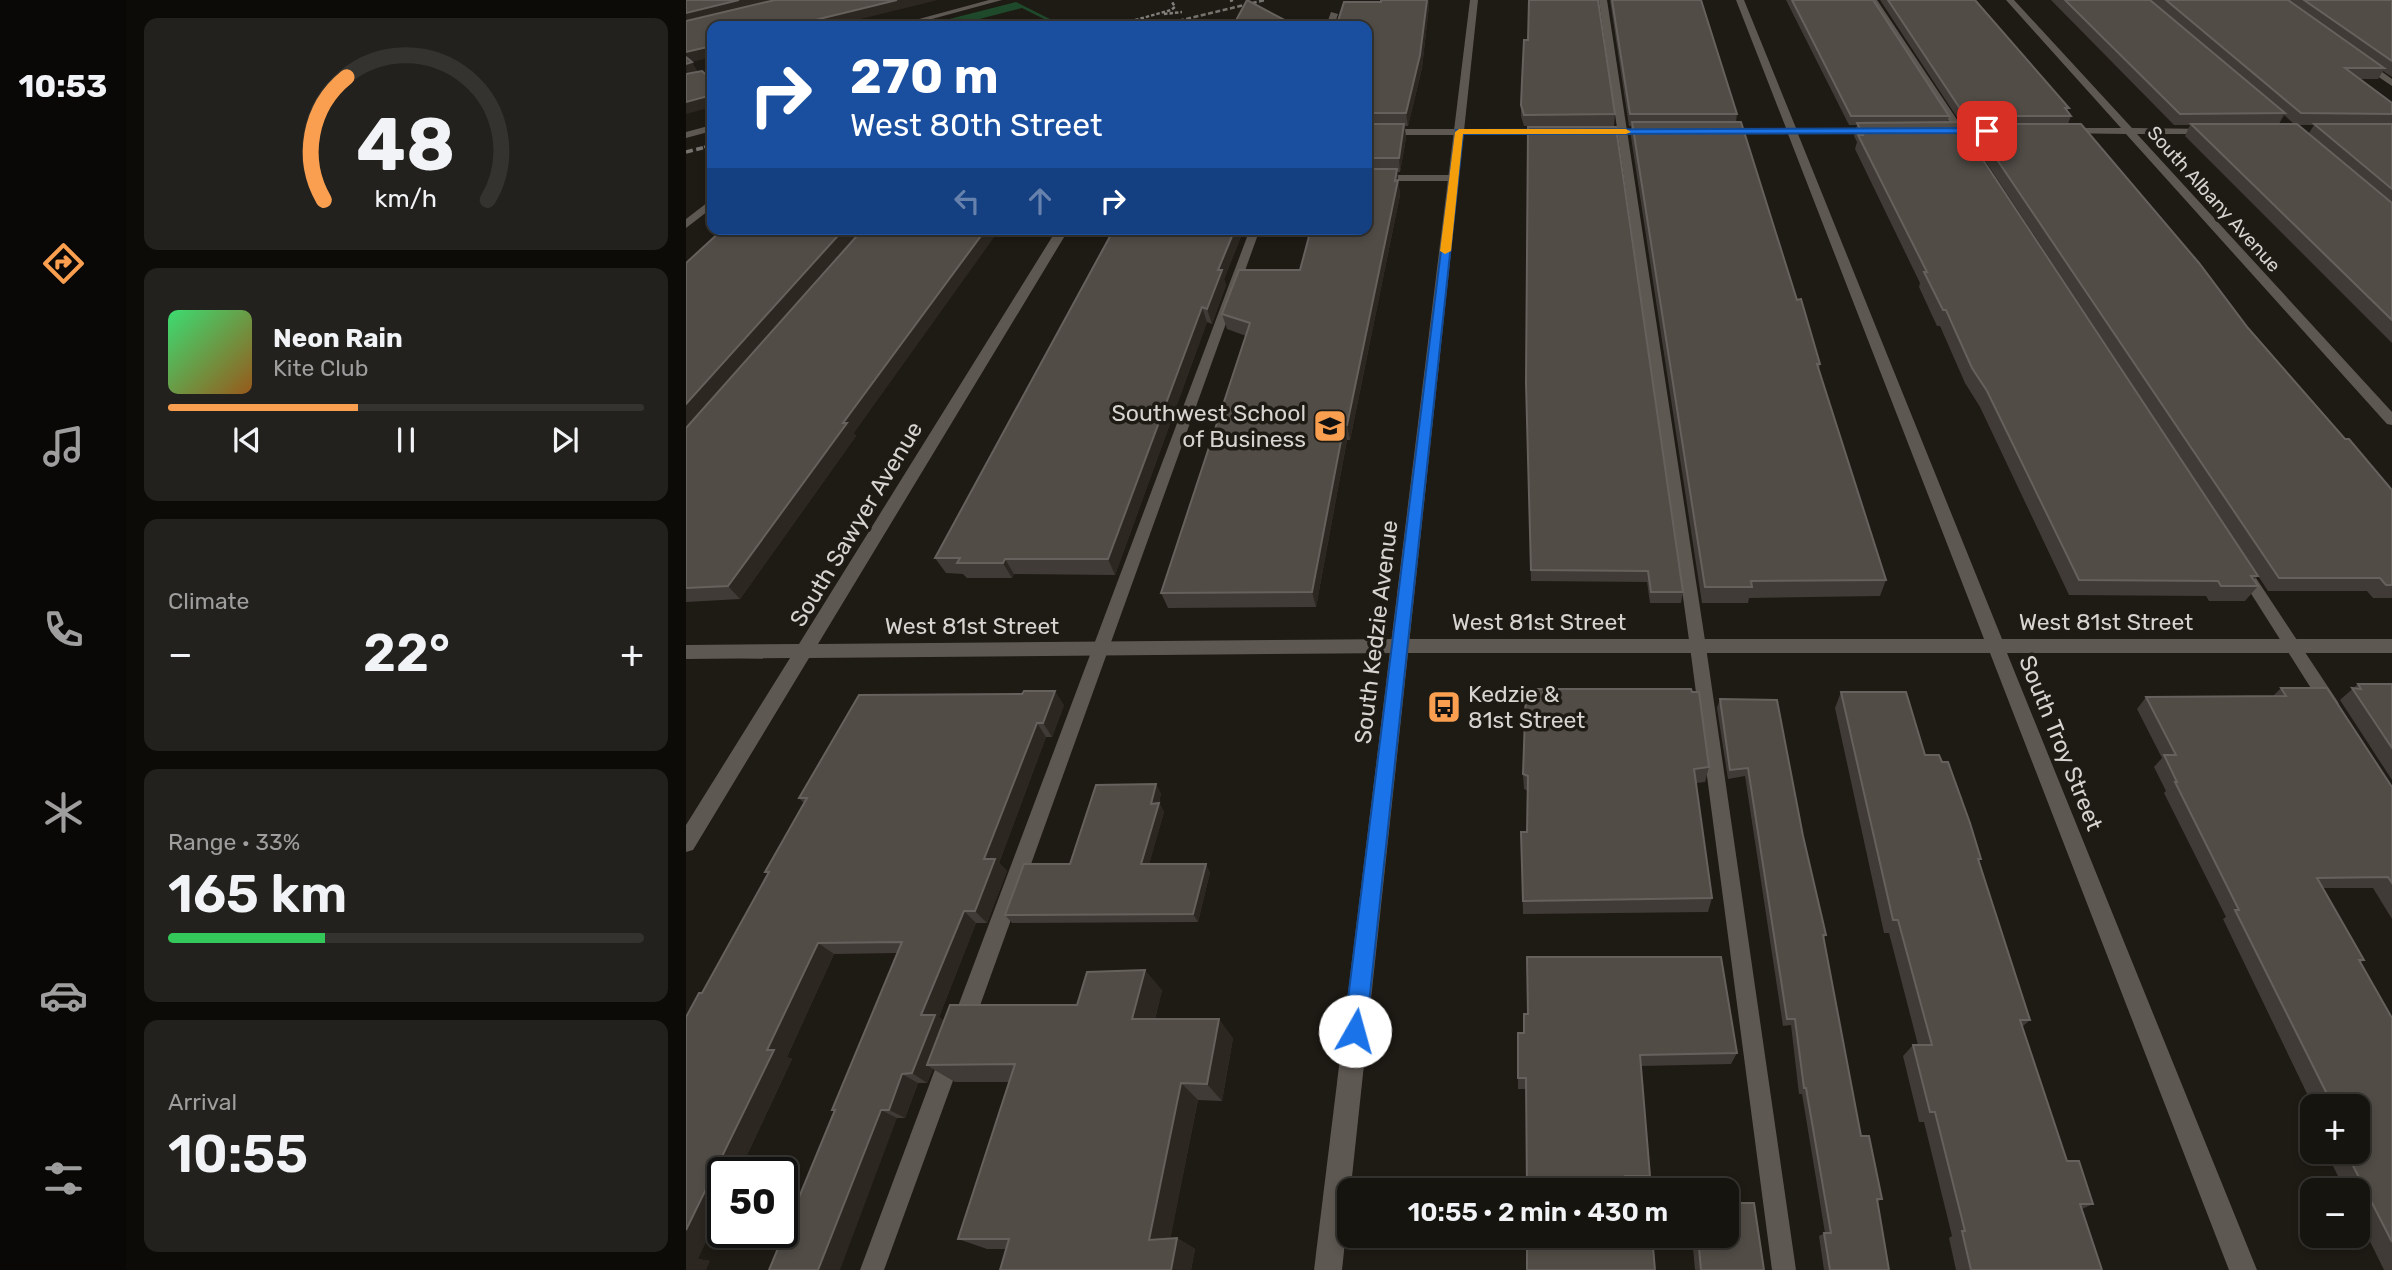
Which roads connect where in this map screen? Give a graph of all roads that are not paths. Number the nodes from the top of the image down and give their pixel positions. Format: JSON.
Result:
{"nodes":[{"id":1,"x":998,"y":0,"type":"edge"},
{"id":2,"x":1474,"y":0,"type":"edge"},
{"id":3,"x":1603,"y":0,"type":"edge"},
{"id":4,"x":1741,"y":0,"type":"edge"},
{"id":5,"x":1873,"y":0,"type":"edge"},
{"id":6,"x":2010,"y":0,"type":"edge"},
{"id":7,"x":1334,"y":14,"type":"dead end"},
{"id":8,"x":916,"y":21,"type":"edge"},
{"id":9,"x":1332,"y":21,"type":"edge"},
{"id":10,"x":2350,"y":53,"type":"edge"},
{"id":11,"x":707,"y":75,"type":"edge"},
{"id":12,"x":686,"y":81,"type":"edge"},
{"id":13,"x":2392,"y":83,"type":"edge"},
{"id":14,"x":707,"y":129,"type":"edge"},
{"id":15,"x":1661,"y":131,"type":"edge"},
{"id":16,"x":1712,"y":131,"type":"edge"},
{"id":17,"x":1793,"y":131,"type":"junction"},
{"id":18,"x":1891,"y":131,"type":"edge"},
{"id":19,"x":2056,"y":131,"type":"edge"},
{"id":20,"x":2128,"y":131,"type":"junction"},
{"id":21,"x":2223,"y":131,"type":"edge"},
{"id":22,"x":1372,"y":132,"type":"edge"},
{"id":23,"x":1459,"y":132,"type":"junction"},
{"id":24,"x":1570,"y":132,"type":"edge"},
{"id":25,"x":1583,"y":132,"type":"edge"},
{"id":26,"x":1623,"y":132,"type":"junction"},
{"id":27,"x":686,"y":135,"type":"edge"},
{"id":28,"x":1975,"y":155,"type":"edge"},
{"id":29,"x":1372,"y":178,"type":"edge"},
{"id":30,"x":1454,"y":178,"type":"junction"},
{"id":31,"x":707,"y":206,"type":"edge"},
{"id":32,"x":686,"y":225,"type":"edge"},
{"id":33,"x":1059,"y":235,"type":"edge"},
{"id":34,"x":1253,"y":235,"type":"edge"},
{"id":35,"x":2392,"y":421,"type":"edge"},
{"id":36,"x":2237,"y":560,"type":"edge"},
{"id":37,"x":1400,"y":646,"type":"junction"},
{"id":38,"x":2293,"y":646,"type":"junction"},
{"id":39,"x":2392,"y":646,"type":"edge"},
{"id":40,"x":1698,"y":647,"type":"junction"},
{"id":41,"x":1996,"y":647,"type":"junction"},
{"id":42,"x":1101,"y":649,"type":"junction"},
{"id":43,"x":805,"y":651,"type":"junction"},
{"id":44,"x":686,"y":652,"type":"edge"},
{"id":45,"x":2341,"y":722,"type":"edge"},
{"id":46,"x":686,"y":843,"type":"edge"},
{"id":47,"x":872,"y":1270,"type":"edge"},
{"id":48,"x":1328,"y":1270,"type":"edge"},
{"id":49,"x":1784,"y":1270,"type":"edge"},
{"id":50,"x":2243,"y":1270,"type":"edge"}],
"edges":[{"from":1,"to":8,"type":"street"},
{"from":2,"to":23,"type":"street","name":"South Kedzie Avenue"},
{"from":3,"to":26,"type":"lane"},
{"from":4,"to":17,"type":"street","name":"South Troy Street"},
{"from":5,"to":28,"type":"lane"},
{"from":6,"to":20,"type":"street","name":"South Albany Avenue"},
{"from":7,"to":9,"type":"lane"},
{"from":10,"to":13,"type":"street"},
{"from":11,"to":12,"type":"street"},
{"from":14,"to":27,"type":"lane"},
{"from":15,"to":26,"type":"street"},
{"from":16,"to":17,"type":"street"},
{"from":17,"to":18,"type":"street"},
{"from":17,"to":41,"type":"street","name":"South Troy Street"},
{"from":19,"to":20,"type":"street"},
{"from":20,"to":21,"type":"street"},
{"from":20,"to":35,"type":"street","name":"South Albany Avenue"},
{"from":22,"to":23,"type":"street"},
{"from":23,"to":24,"type":"street"},
{"from":23,"to":30,"type":"street","name":"South Kedzie Avenue"},
{"from":25,"to":26,"type":"street"},
{"from":26,"to":40,"type":"lane"},
{"from":29,"to":30,"type":"lane"},
{"from":30,"to":37,"type":"street","name":"South Kedzie Avenue"},
{"from":31,"to":32,"type":"street"},
{"from":33,"to":43,"type":"street","name":"South Sawyer Avenue"},
{"from":34,"to":42,"type":"lane"},
{"from":36,"to":38,"type":"lane"},
{"from":37,"to":40,"type":"street","name":"West 81st Street"},
{"from":37,"to":42,"type":"street","name":"West 81st Street"},
{"from":37,"to":48,"type":"street","name":"South Kedzie Avenue"},
{"from":38,"to":39,"type":"street","name":"West 81st Street"},
{"from":38,"to":41,"type":"street","name":"West 81st Street"},
{"from":38,"to":45,"type":"lane"},
{"from":40,"to":41,"type":"street","name":"West 81st Street"},
{"from":40,"to":49,"type":"lane"},
{"from":41,"to":50,"type":"street","name":"South Troy Street"},
{"from":42,"to":43,"type":"street","name":"West 81st Street"},
{"from":42,"to":47,"type":"lane"},
{"from":43,"to":44,"type":"street","name":"West 81st Street"},
{"from":43,"to":46,"type":"street","name":"South Sawyer Avenue"}]}
